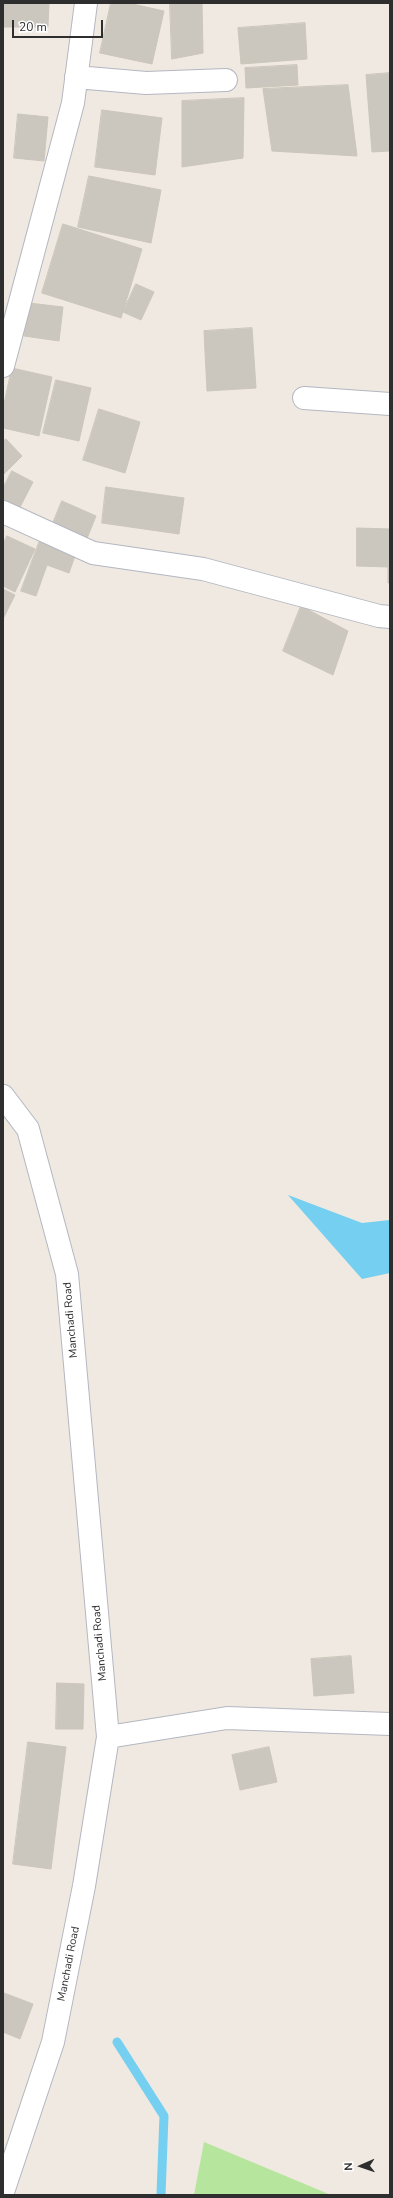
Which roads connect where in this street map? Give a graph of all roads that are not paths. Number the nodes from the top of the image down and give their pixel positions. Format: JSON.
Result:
{"nodes":[{"id":1,"x":86,"y":3,"type":"edge"},
{"id":2,"x":76,"y":78,"type":"junction"},
{"id":3,"x":226,"y":80,"type":"dead end"},
{"id":4,"x":3,"y":366,"type":"edge"},
{"id":5,"x":304,"y":398,"type":"dead end"},
{"id":6,"x":390,"y":404,"type":"edge"},
{"id":7,"x":3,"y":512,"type":"edge"},
{"id":8,"x":390,"y":617,"type":"edge"},
{"id":9,"x":3,"y":1096,"type":"edge"},
{"id":10,"x":390,"y":1724,"type":"edge"},
{"id":11,"x":108,"y":1736,"type":"junction"},
{"id":12,"x":3,"y":2192,"type":"edge"}],
"edges":[{"from":1,"to":2,"type":"street"},
{"from":2,"to":3,"type":"street"},
{"from":2,"to":4,"type":"street"},
{"from":5,"to":6,"type":"street"},
{"from":7,"to":8,"type":"street"},
{"from":9,"to":11,"type":"street","name":"Manchadi Road"},
{"from":10,"to":11,"type":"street"},
{"from":11,"to":12,"type":"street","name":"Manchadi Road"}]}
